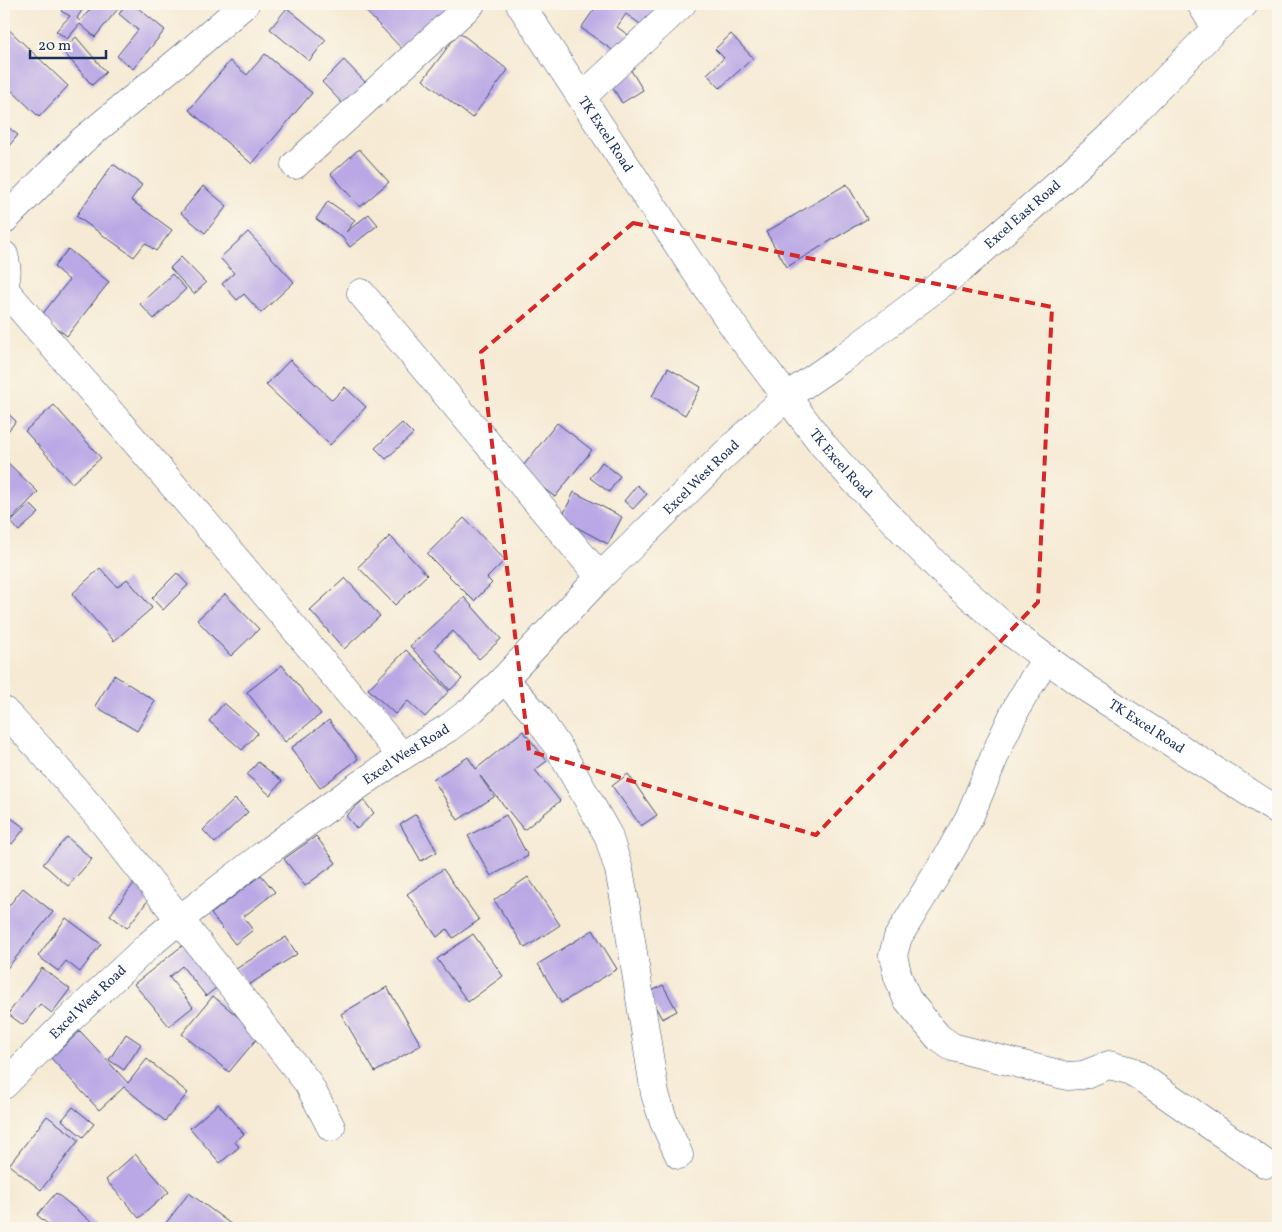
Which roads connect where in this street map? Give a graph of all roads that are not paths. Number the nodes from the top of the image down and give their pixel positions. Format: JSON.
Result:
{"nodes":[{"id":1,"x":245,"y":4,"type":"edge"},
{"id":2,"x":471,"y":4,"type":"edge"},
{"id":3,"x":520,"y":4,"type":"edge"},
{"id":4,"x":682,"y":4,"type":"edge"},
{"id":5,"x":1201,"y":4,"type":"edge"},
{"id":6,"x":1244,"y":4,"type":"edge"},
{"id":7,"x":1216,"y":28,"type":"junction"},
{"id":8,"x":582,"y":97,"type":"junction"},
{"id":9,"x":295,"y":165,"type":"dead end"},
{"id":10,"x":4,"y":220,"type":"edge"},
{"id":11,"x":4,"y":255,"type":"edge"},
{"id":12,"x":4,"y":287,"type":"edge"},
{"id":13,"x":361,"y":293,"type":"dead end"},
{"id":14,"x":786,"y":397,"type":"junction"},
{"id":15,"x":600,"y":577,"type":"junction"},
{"id":16,"x":1046,"y":658,"type":"junction"},
{"id":17,"x":504,"y":679,"type":"junction"},
{"id":18,"x":4,"y":711,"type":"edge"},
{"id":19,"x":402,"y":756,"type":"junction"},
{"id":20,"x":1278,"y":811,"type":"edge"},
{"id":21,"x":180,"y":919,"type":"junction"},
{"id":22,"x":4,"y":1085,"type":"edge"},
{"id":23,"x":331,"y":1127,"type":"dead end"},
{"id":24,"x":679,"y":1154,"type":"dead end"},
{"id":25,"x":1266,"y":1164,"type":"dead end"}],
"edges":[{"from":1,"to":10,"type":"street"},
{"from":2,"to":9,"type":"street"},
{"from":3,"to":8,"type":"street","name":"TK Excel Road"},
{"from":4,"to":8,"type":"street"},
{"from":5,"to":7,"type":"street"},
{"from":6,"to":7,"type":"street","name":"Excel East Road"},
{"from":7,"to":14,"type":"street","name":"Excel East Road"},
{"from":8,"to":14,"type":"street","name":"TK Excel Road"},
{"from":11,"to":12,"type":"street"},
{"from":12,"to":19,"type":"street"},
{"from":13,"to":15,"type":"street"},
{"from":14,"to":15,"type":"street","name":"Excel West Road"},
{"from":14,"to":16,"type":"street","name":"TK Excel Road"},
{"from":15,"to":17,"type":"street","name":"Excel West Road"},
{"from":16,"to":20,"type":"street","name":"TK Excel Road"},
{"from":16,"to":25,"type":"street"},
{"from":17,"to":19,"type":"street","name":"Excel West Road"},
{"from":17,"to":24,"type":"street"},
{"from":18,"to":21,"type":"street"},
{"from":19,"to":21,"type":"street","name":"Excel West Road"},
{"from":21,"to":22,"type":"street","name":"Excel West Road"},
{"from":21,"to":23,"type":"street"}]}
